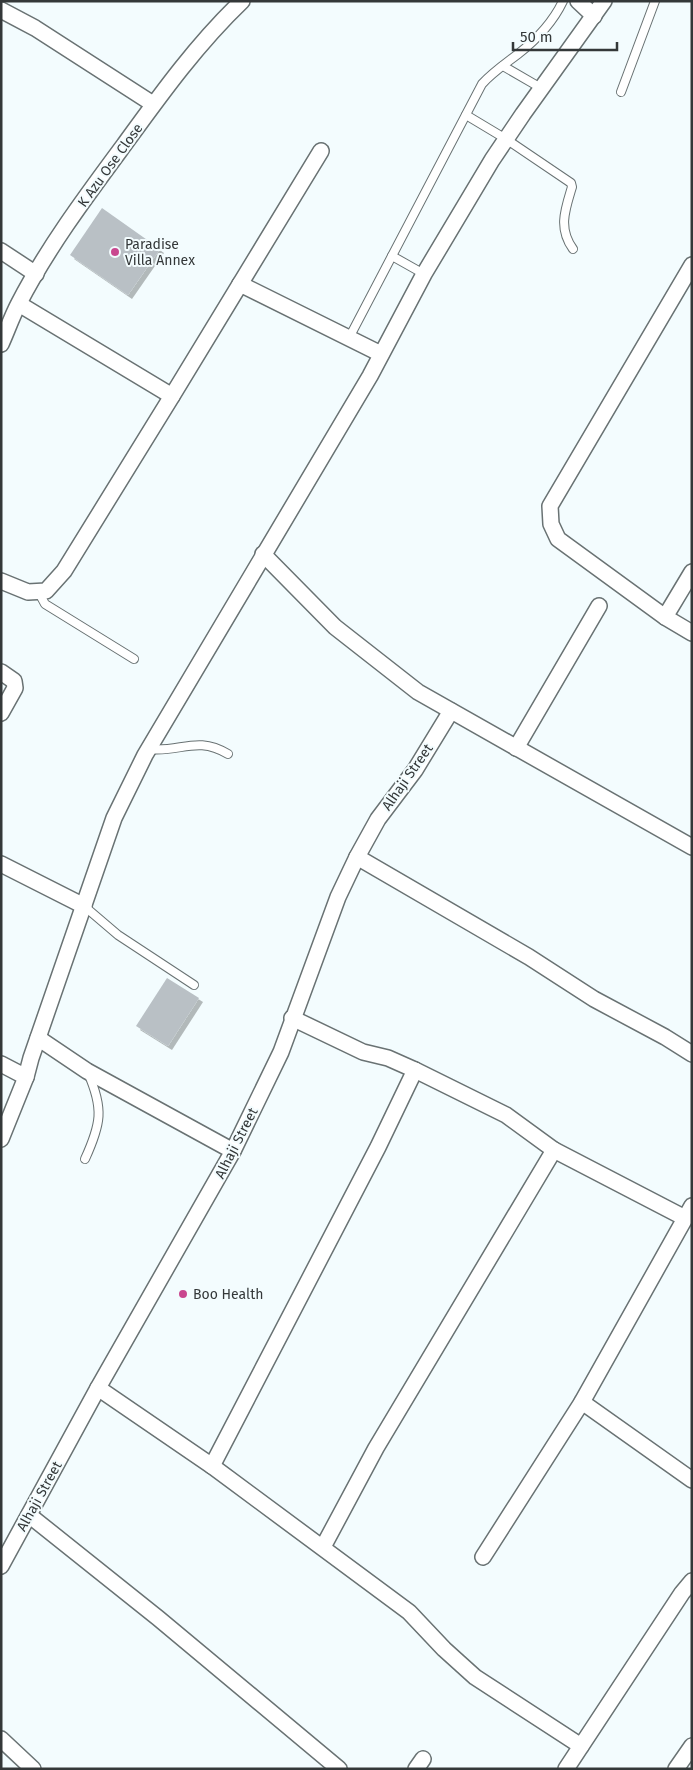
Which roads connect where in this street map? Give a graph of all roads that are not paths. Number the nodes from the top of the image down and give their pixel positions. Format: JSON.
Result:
{"nodes":[{"id":1,"x":242,"y":1,"type":"edge"},
{"id":2,"x":563,"y":1,"type":"edge"},
{"id":3,"x":578,"y":1,"type":"edge"},
{"id":4,"x":604,"y":1,"type":"edge"},
{"id":5,"x":655,"y":1,"type":"edge"},
{"id":6,"x":1,"y":10,"type":"edge"},
{"id":7,"x":594,"y":16,"type":"junction"},
{"id":8,"x":502,"y":66,"type":"junction"},
{"id":9,"x":541,"y":88,"type":"junction"},
{"id":10,"x":621,"y":92,"type":"dead end"},
{"id":11,"x":154,"y":104,"type":"junction"},
{"id":12,"x":466,"y":116,"type":"junction"},
{"id":13,"x":506,"y":139,"type":"junction"},
{"id":14,"x":321,"y":151,"type":"dead end"},
{"id":15,"x":572,"y":249,"type":"dead end"},
{"id":16,"x":1,"y":250,"type":"edge"},
{"id":17,"x":392,"y":256,"type":"junction"},
{"id":18,"x":692,"y":265,"type":"edge"},
{"id":19,"x":36,"y":274,"type":"junction"},
{"id":20,"x":424,"y":274,"type":"junction"},
{"id":21,"x":240,"y":284,"type":"junction"},
{"id":22,"x":19,"y":304,"type":"junction"},
{"id":23,"x":349,"y":338,"type":"junction"},
{"id":24,"x":1,"y":344,"type":"edge"},
{"id":25,"x":381,"y":354,"type":"junction"},
{"id":26,"x":172,"y":396,"type":"junction"},
{"id":27,"x":263,"y":554,"type":"junction"},
{"id":28,"x":692,"y":572,"type":"edge"},
{"id":29,"x":1,"y":581,"type":"edge"},
{"id":30,"x":38,"y":591,"type":"junction"},
{"id":31,"x":599,"y":606,"type":"dead end"},
{"id":32,"x":665,"y":616,"type":"junction"},
{"id":33,"x":692,"y":633,"type":"edge"},
{"id":34,"x":134,"y":659,"type":"dead end"},
{"id":35,"x":1,"y":672,"type":"edge"},
{"id":36,"x":451,"y":711,"type":"junction"},
{"id":37,"x":1,"y":713,"type":"edge"},
{"id":38,"x":516,"y":748,"type":"junction"},
{"id":39,"x":148,"y":749,"type":"junction"},
{"id":40,"x":228,"y":754,"type":"dead end"},
{"id":41,"x":692,"y":847,"type":"edge"},
{"id":42,"x":357,"y":857,"type":"junction"},
{"id":43,"x":1,"y":864,"type":"edge"},
{"id":44,"x":84,"y":906,"type":"junction"},
{"id":45,"x":194,"y":985,"type":"dead end"},
{"id":46,"x":292,"y":1018,"type":"junction"},
{"id":47,"x":38,"y":1038,"type":"junction"},
{"id":48,"x":692,"y":1054,"type":"edge"},
{"id":49,"x":1,"y":1064,"type":"edge"},
{"id":50,"x":415,"y":1070,"type":"junction"},
{"id":51,"x":87,"y":1071,"type":"junction"},
{"id":52,"x":26,"y":1077,"type":"junction"},
{"id":53,"x":1,"y":1139,"type":"edge"},
{"id":54,"x":554,"y":1150,"type":"junction"},
{"id":55,"x":234,"y":1151,"type":"junction"},
{"id":56,"x":85,"y":1159,"type":"dead end"},
{"id":57,"x":688,"y":1212,"type":"edge"},
{"id":58,"x":98,"y":1388,"type":"junction"},
{"id":59,"x":582,"y":1402,"type":"junction"},
{"id":60,"x":212,"y":1466,"type":"junction"},
{"id":61,"x":692,"y":1480,"type":"edge"},
{"id":62,"x":29,"y":1515,"type":"junction"},
{"id":63,"x":323,"y":1547,"type":"junction"},
{"id":64,"x":483,"y":1557,"type":"dead end"},
{"id":65,"x":1,"y":1566,"type":"edge"},
{"id":66,"x":692,"y":1581,"type":"edge"},
{"id":67,"x":1,"y":1739,"type":"edge"},
{"id":68,"x":581,"y":1746,"type":"junction"},
{"id":69,"x":692,"y":1746,"type":"edge"},
{"id":70,"x":33,"y":1769,"type":"edge"},
{"id":71,"x":339,"y":1769,"type":"edge"},
{"id":72,"x":566,"y":1769,"type":"edge"},
{"id":73,"x":676,"y":1769,"type":"edge"}],
"edges":[{"from":1,"to":11,"type":"street","name":"K Azu Ose Close"},
{"from":2,"to":8,"type":"lane"},
{"from":3,"to":7,"type":"street"},
{"from":4,"to":7,"type":"street"},
{"from":5,"to":10,"type":"lane"},
{"from":6,"to":11,"type":"street"},
{"from":7,"to":9,"type":"street"},
{"from":8,"to":9,"type":"lane"},
{"from":8,"to":12,"type":"lane"},
{"from":9,"to":13,"type":"street"},
{"from":11,"to":19,"type":"street","name":"K Azu Ose Close"},
{"from":12,"to":13,"type":"lane"},
{"from":12,"to":17,"type":"lane"},
{"from":13,"to":15,"type":"lane"},
{"from":13,"to":20,"type":"street"},
{"from":14,"to":21,"type":"street"},
{"from":16,"to":19,"type":"street"},
{"from":17,"to":20,"type":"lane"},
{"from":17,"to":23,"type":"lane"},
{"from":18,"to":32,"type":"street"},
{"from":19,"to":22,"type":"street","name":"K Azu Ose Close"},
{"from":20,"to":25,"type":"street"},
{"from":21,"to":23,"type":"street"},
{"from":21,"to":26,"type":"street"},
{"from":22,"to":24,"type":"street","name":"K Azu Ose Close"},
{"from":22,"to":26,"type":"street"},
{"from":23,"to":25,"type":"street"},
{"from":25,"to":27,"type":"street"},
{"from":26,"to":30,"type":"street"},
{"from":27,"to":36,"type":"street"},
{"from":27,"to":39,"type":"street"},
{"from":28,"to":32,"type":"street"},
{"from":29,"to":30,"type":"street"},
{"from":30,"to":34,"type":"lane"},
{"from":31,"to":38,"type":"street"},
{"from":32,"to":33,"type":"street"},
{"from":35,"to":37,"type":"street"},
{"from":36,"to":38,"type":"street"},
{"from":36,"to":42,"type":"street","name":"Alhaji Street"},
{"from":38,"to":41,"type":"street"},
{"from":39,"to":40,"type":"lane"},
{"from":39,"to":44,"type":"street"},
{"from":42,"to":46,"type":"street","name":"Alhaji Street"},
{"from":42,"to":48,"type":"street"},
{"from":43,"to":44,"type":"street"},
{"from":44,"to":45,"type":"lane"},
{"from":44,"to":47,"type":"street"},
{"from":46,"to":50,"type":"street"},
{"from":46,"to":55,"type":"street","name":"Alhaji Street"},
{"from":47,"to":51,"type":"street"},
{"from":47,"to":52,"type":"street"},
{"from":49,"to":52,"type":"street"},
{"from":50,"to":54,"type":"street"},
{"from":50,"to":60,"type":"street"},
{"from":51,"to":55,"type":"street"},
{"from":51,"to":56,"type":"lane"},
{"from":52,"to":53,"type":"street"},
{"from":54,"to":57,"type":"street"},
{"from":54,"to":63,"type":"street"},
{"from":55,"to":58,"type":"street","name":"Alhaji Street"},
{"from":57,"to":59,"type":"street"},
{"from":58,"to":60,"type":"street"},
{"from":58,"to":62,"type":"street","name":"Alhaji Street"},
{"from":59,"to":61,"type":"street"},
{"from":59,"to":64,"type":"street"},
{"from":60,"to":63,"type":"street"},
{"from":62,"to":65,"type":"street","name":"Alhaji Street"},
{"from":62,"to":71,"type":"street"},
{"from":63,"to":68,"type":"street"},
{"from":66,"to":68,"type":"street"},
{"from":67,"to":70,"type":"street"},
{"from":68,"to":72,"type":"street"},
{"from":69,"to":73,"type":"street"}]}
